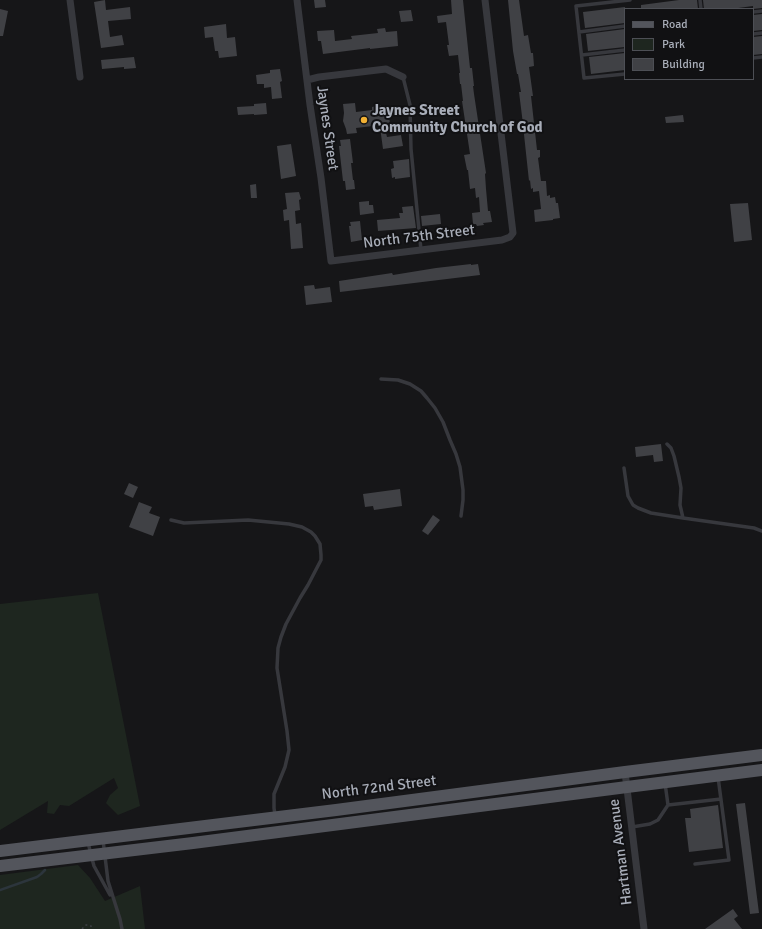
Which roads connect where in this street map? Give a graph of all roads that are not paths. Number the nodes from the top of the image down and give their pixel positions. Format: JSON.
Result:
{"nodes":[{"id":1,"x":70,"y":0,"type":"edge"},
{"id":2,"x":297,"y":0,"type":"edge"},
{"id":3,"x":485,"y":0,"type":"edge"},
{"id":4,"x":630,"y":0,"type":"edge"},
{"id":5,"x":624,"y":26,"type":"edge"},
{"id":6,"x":579,"y":32,"type":"junction"},
{"id":7,"x":624,"y":50,"type":"edge"},
{"id":8,"x":582,"y":55,"type":"junction"},
{"id":9,"x":624,"y":74,"type":"edge"},
{"id":10,"x":80,"y":77,"type":"dead end"},
{"id":11,"x":403,"y":77,"type":"joint"},
{"id":12,"x":306,"y":80,"type":"junction"},
{"id":13,"x":421,"y":250,"type":"junction"},
{"id":14,"x":331,"y":261,"type":"joint"},
{"id":15,"x":381,"y":380,"type":"dead end"},
{"id":16,"x":667,"y":444,"type":"dead end"},
{"id":17,"x":624,"y":468,"type":"dead end"},
{"id":18,"x":461,"y":516,"type":"dead end"},
{"id":19,"x":683,"y":518,"type":"junction"},
{"id":20,"x":171,"y":520,"type":"dead end"},
{"id":21,"x":762,"y":531,"type":"edge"},
{"id":22,"x":762,"y":755,"type":"edge"},
{"id":23,"x":762,"y":770,"type":"edge"},
{"id":24,"x":625,"y":772,"type":"junction"},
{"id":25,"x":718,"y":776,"type":"junction"},
{"id":26,"x":665,"y":782,"type":"junction"},
{"id":27,"x":627,"y":787,"type":"junction"},
{"id":28,"x":721,"y":799,"type":"junction"},
{"id":29,"x":668,"y":805,"type":"junction"},
{"id":30,"x":275,"y":817,"type":"junction"},
{"id":31,"x":631,"y":827,"type":"junction"},
{"id":32,"x":102,"y":839,"type":"junction"},
{"id":33,"x":88,"y":841,"type":"junction"},
{"id":34,"x":0,"y":851,"type":"edge"},
{"id":35,"x":104,"y":854,"type":"junction"},
{"id":36,"x":90,"y":855,"type":"junction"},
{"id":37,"x":695,"y":864,"type":"dead end"},
{"id":38,"x":0,"y":866,"type":"edge"},
{"id":39,"x":113,"y":900,"type":"junction"},
{"id":40,"x":122,"y":929,"type":"edge"},
{"id":41,"x":644,"y":929,"type":"edge"}],
"edges":[{"from":1,"to":10,"type":"street"},
{"from":2,"to":12,"type":"street","name":"Jaynes Street"},
{"from":3,"to":13,"type":"street","name":"North 75th Street"},
{"from":4,"to":6,"type":"lane"},
{"from":5,"to":6,"type":"lane"},
{"from":6,"to":8,"type":"lane"},
{"from":7,"to":8,"type":"lane"},
{"from":8,"to":9,"type":"lane"},
{"from":11,"to":12,"type":"street"},
{"from":11,"to":13,"type":"lane"},
{"from":12,"to":14,"type":"street","name":"Jaynes Street"},
{"from":13,"to":14,"type":"street","name":"North 75th Street"},
{"from":15,"to":18,"type":"lane"},
{"from":16,"to":19,"type":"lane"},
{"from":17,"to":19,"type":"lane"},
{"from":19,"to":21,"type":"lane"},
{"from":20,"to":30,"type":"lane"},
{"from":22,"to":24,"type":"main road","name":"North 72nd Street"},
{"from":23,"to":25,"type":"main road","name":"North 72nd Street"},
{"from":24,"to":27,"type":"street","name":"Hartman Avenue"},
{"from":24,"to":30,"type":"main road","name":"North 72nd Street"},
{"from":25,"to":26,"type":"main road","name":"North 72nd Street"},
{"from":25,"to":28,"type":"lane"},
{"from":26,"to":27,"type":"main road","name":"North 72nd Street"},
{"from":26,"to":29,"type":"lane"},
{"from":27,"to":31,"type":"street","name":"Hartman Avenue"},
{"from":27,"to":35,"type":"main road","name":"North 72nd Street"},
{"from":28,"to":29,"type":"lane"},
{"from":28,"to":37,"type":"lane"},
{"from":29,"to":31,"type":"lane"},
{"from":30,"to":32,"type":"main road","name":"North 72nd Street"},
{"from":31,"to":41,"type":"street","name":"Hartman Avenue"},
{"from":32,"to":33,"type":"main road","name":"North 72nd Street"},
{"from":32,"to":35,"type":"lane"},
{"from":33,"to":34,"type":"main road","name":"North 72nd Street"},
{"from":33,"to":36,"type":"lane"},
{"from":35,"to":36,"type":"main road","name":"North 72nd Street"},
{"from":35,"to":39,"type":"lane"},
{"from":36,"to":38,"type":"main road","name":"North 72nd Street"},
{"from":36,"to":39,"type":"lane"},
{"from":39,"to":40,"type":"lane"}]}
